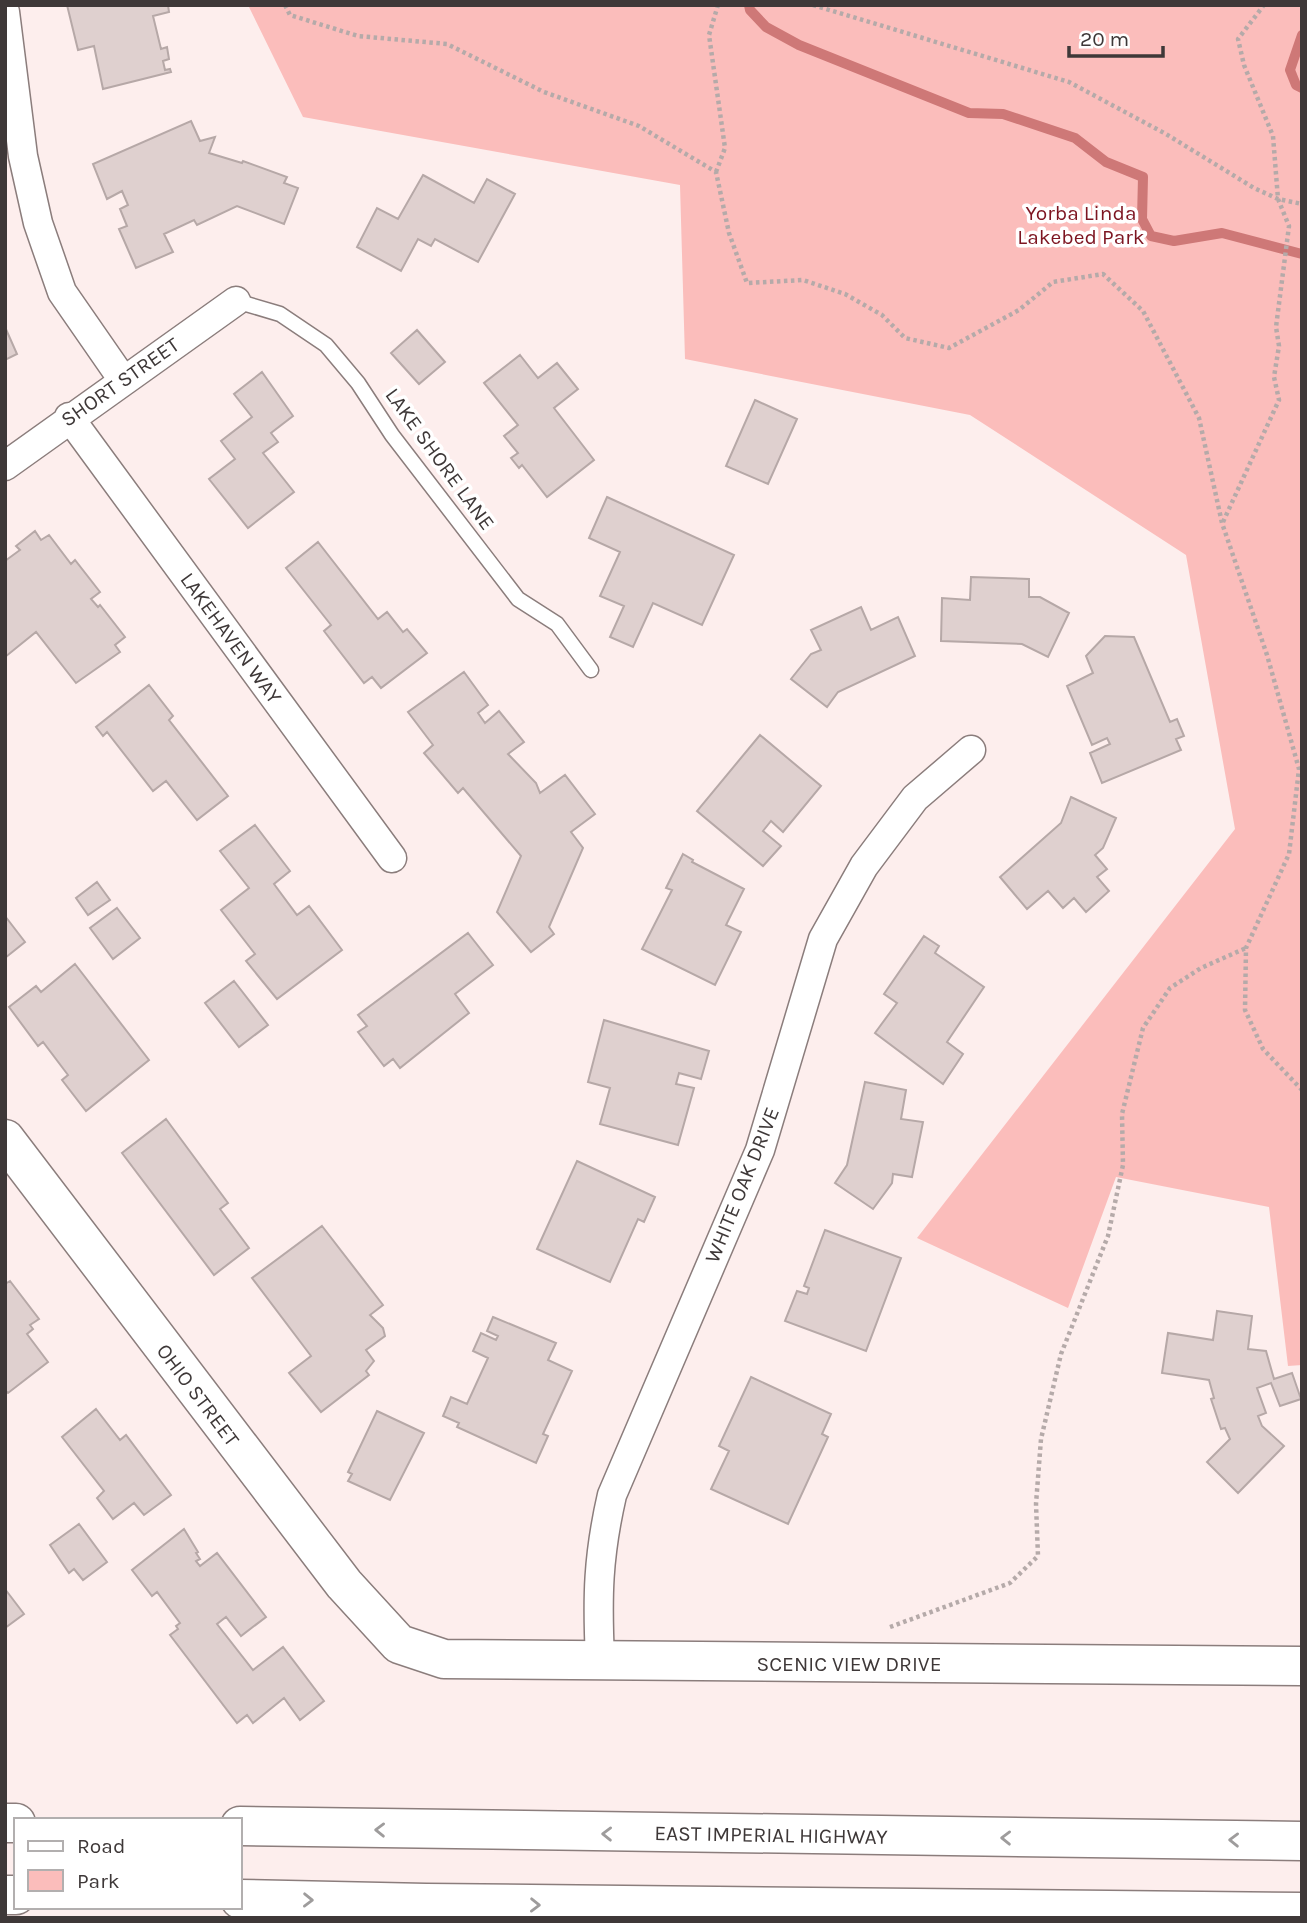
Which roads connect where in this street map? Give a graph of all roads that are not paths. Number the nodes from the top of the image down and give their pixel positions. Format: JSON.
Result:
{"nodes":[{"id":1,"x":5,"y":12,"type":"edge"},
{"id":2,"x":236,"y":301,"type":"joint"},
{"id":3,"x":122,"y":380,"type":"junction"},
{"id":4,"x":69,"y":417,"type":"junction"},
{"id":5,"x":5,"y":466,"type":"edge"},
{"id":6,"x":591,"y":670,"type":"dead end"},
{"id":7,"x":971,"y":750,"type":"dead end"},
{"id":8,"x":392,"y":858,"type":"dead end"},
{"id":9,"x":5,"y":1139,"type":"edge"},
{"id":10,"x":399,"y":1644,"type":"joint"},
{"id":11,"x":600,"y":1659,"type":"junction"},
{"id":12,"x":1302,"y":1666,"type":"edge"},
{"id":13,"x":242,"y":1826,"type":"edge"},
{"id":14,"x":1302,"y":1841,"type":"edge"},
{"id":15,"x":242,"y":1899,"type":"edge"},
{"id":16,"x":1302,"y":1912,"type":"edge"}],
"edges":[{"from":1,"to":3,"type":"street"},
{"from":2,"to":3,"type":"street","name":"SHORT STREET"},
{"from":2,"to":6,"type":"lane","name":"LAKE SHORE LANE"},
{"from":3,"to":4,"type":"street","name":"SHORT STREET"},
{"from":4,"to":5,"type":"street","name":"SHORT STREET"},
{"from":4,"to":8,"type":"street","name":"LAKEHAVEN WAY"},
{"from":7,"to":11,"type":"street","name":"WHITE OAK DRIVE"},
{"from":9,"to":10,"type":"main road","name":"OHIO STREET"},
{"from":10,"to":11,"type":"main road","name":"SCENIC VIEW DRIVE"},
{"from":11,"to":12,"type":"main road","name":"SCENIC VIEW DRIVE"},
{"from":14,"to":13,"type":"main road","name":"EAST IMPERIAL HIGHWAY","one_way":true},
{"from":15,"to":16,"type":"main road","one_way":true}]}
